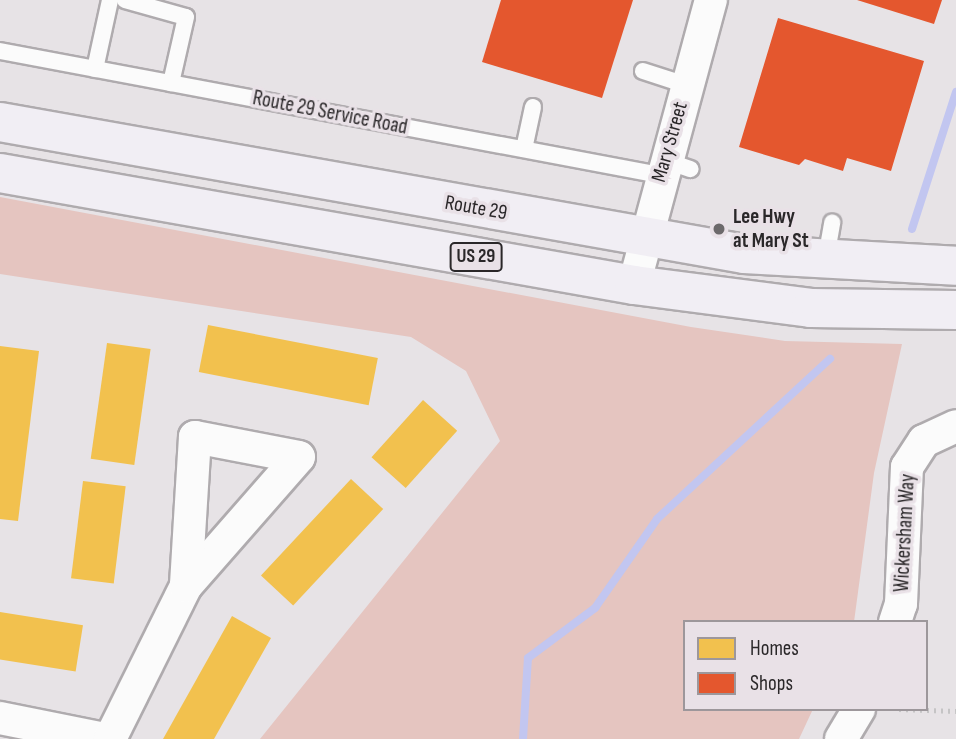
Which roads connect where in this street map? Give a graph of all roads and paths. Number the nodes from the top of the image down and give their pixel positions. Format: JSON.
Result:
{"nodes":[{"id":1,"x":110,"y":0,"type":"edge"},
{"id":2,"x":125,"y":0,"type":"edge"},
{"id":3,"x":711,"y":0,"type":"edge"},
{"id":4,"x":0,"y":51,"type":"edge"},
{"id":5,"x":95,"y":69,"type":"junction"},
{"id":6,"x":642,"y":71,"type":"dead end"},
{"id":7,"x":171,"y":83,"type":"junction"},
{"id":8,"x":686,"y":85,"type":"junction"},
{"id":9,"x":533,"y":107,"type":"dead end"},
{"id":10,"x":0,"y":122,"type":"edge"},
{"id":11,"x":524,"y":149,"type":"junction"},
{"id":12,"x":671,"y":168,"type":"junction"},
{"id":13,"x":0,"y":173,"type":"edge"},
{"id":14,"x":832,"y":223,"type":"dead end"},
{"id":15,"x":645,"y":238,"type":"junction"},
{"id":16,"x":826,"y":262,"type":"junction"},
{"id":17,"x":956,"y":266,"type":"edge"},
{"id":18,"x":634,"y":285,"type":"junction"},
{"id":19,"x":956,"y":310,"type":"edge"},
{"id":20,"x":956,"y":426,"type":"edge"},
{"id":21,"x":186,"y":586,"type":"junction"},
{"id":22,"x":896,"y":620,"type":"edge"},
{"id":23,"x":928,"y":710,"type":"edge"},
{"id":24,"x":858,"y":711,"type":"edge"},
{"id":25,"x":956,"y":711,"type":"edge"},
{"id":26,"x":0,"y":718,"type":"edge"},
{"id":27,"x":107,"y":739,"type":"edge"},
{"id":28,"x":841,"y":739,"type":"edge"}],
"edges":[{"from":1,"to":5,"type":"lane"},
{"from":2,"to":7,"type":"lane"},
{"from":3,"to":8,"type":"street","name":"Mary Street"},
{"from":4,"to":5,"type":"lane","name":"Route 29 Service Road"},
{"from":5,"to":7,"type":"lane","name":"Route 29 Service Road"},
{"from":6,"to":8,"type":"lane"},
{"from":7,"to":11,"type":"lane","name":"Route 29 Service Road"},
{"from":8,"to":12,"type":"street","name":"Mary Street"},
{"from":9,"to":11,"type":"lane"},
{"from":10,"to":15,"type":"main road","name":"Route 29","number":"US 29"},
{"from":11,"to":12,"type":"lane","name":"Route 29 Service Road"},
{"from":12,"to":15,"type":"street","name":"Mary Street"},
{"from":13,"to":18,"type":"main road","number":"US 29"},
{"from":14,"to":16,"type":"lane"},
{"from":15,"to":16,"type":"main road","name":"Route 29","number":"US 29"},
{"from":15,"to":18,"type":"street","name":"Mary Street"},
{"from":16,"to":17,"type":"main road","name":"Route 29","number":"US 29"},
{"from":18,"to":19,"type":"main road","number":"US 29"},
{"from":20,"to":22,"type":"street","name":"Wickersham Way"},
{"from":21,"to":21,"type":"street"},
{"from":21,"to":27,"type":"street"},
{"from":23,"to":25,"type":"path"},
{"from":24,"to":28,"type":"street"},
{"from":26,"to":27,"type":"street"}]}
